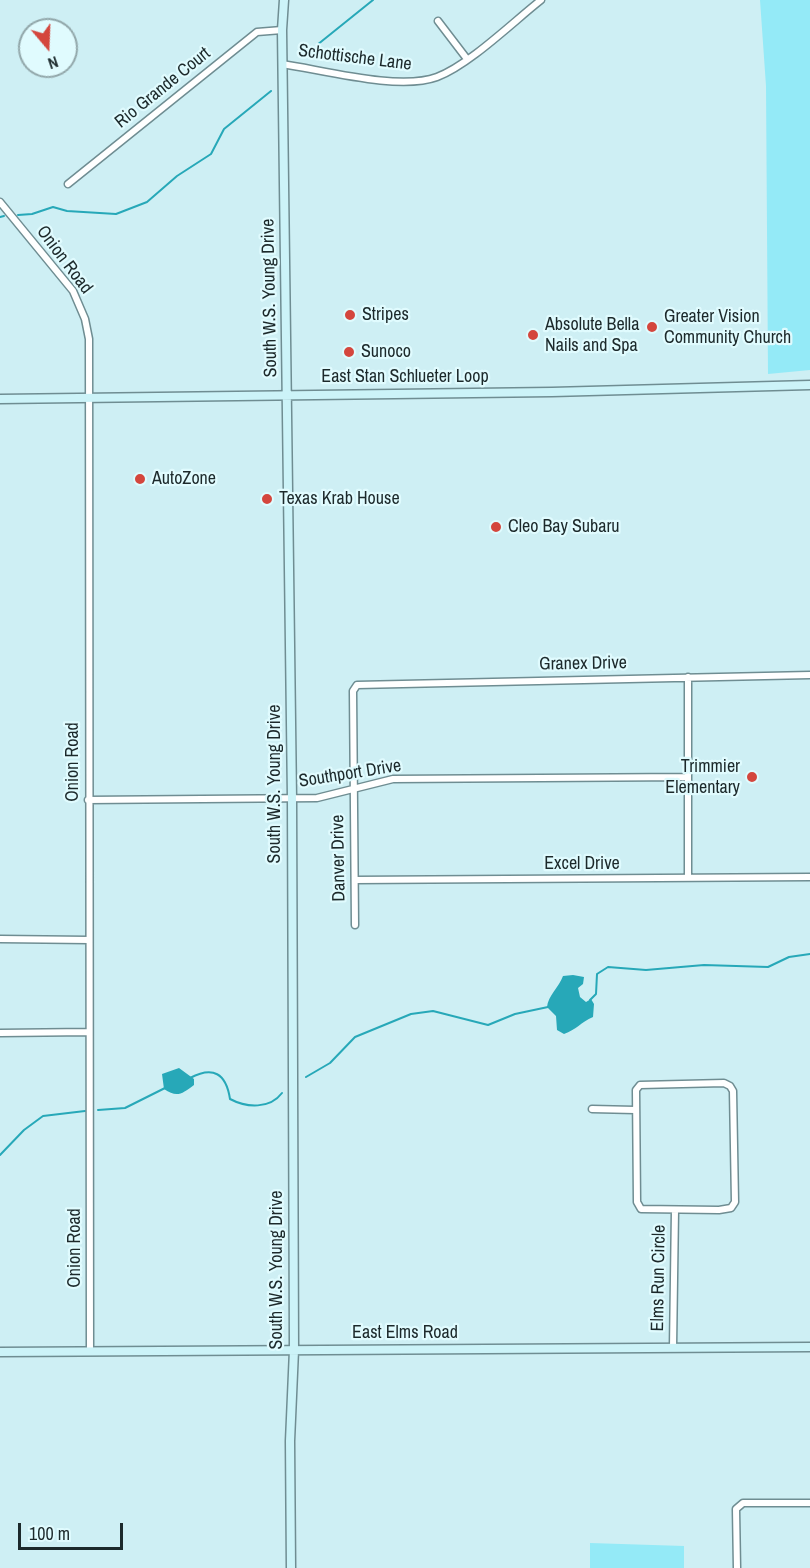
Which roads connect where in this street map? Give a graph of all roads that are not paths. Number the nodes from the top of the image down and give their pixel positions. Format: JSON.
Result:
{"nodes":[{"id":1,"x":284,"y":0,"type":"edge"},
{"id":2,"x":540,"y":0,"type":"edge"},
{"id":3,"x":438,"y":21,"type":"dead end"},
{"id":4,"x":282,"y":30,"type":"junction"},
{"id":5,"x":467,"y":59,"type":"junction"},
{"id":6,"x":282,"y":64,"type":"junction"},
{"id":7,"x":68,"y":184,"type":"dead end"},
{"id":8,"x":0,"y":202,"type":"edge"},
{"id":9,"x":810,"y":385,"type":"edge"},
{"id":10,"x":288,"y":394,"type":"junction"},
{"id":11,"x":88,"y":398,"type":"junction"},
{"id":12,"x":0,"y":399,"type":"edge"},
{"id":13,"x":810,"y":675,"type":"edge"},
{"id":14,"x":688,"y":677,"type":"junction"},
{"id":15,"x":357,"y":685,"type":"joint"},
{"id":16,"x":688,"y":777,"type":"junction"},
{"id":17,"x":353,"y":790,"type":"junction"},
{"id":18,"x":292,"y":799,"type":"junction"},
{"id":19,"x":88,"y":800,"type":"junction"},
{"id":20,"x":810,"y":877,"type":"edge"},
{"id":21,"x":688,"y":878,"type":"junction"},
{"id":22,"x":355,"y":880,"type":"junction"},
{"id":23,"x":355,"y":925,"type":"dead end"},
{"id":24,"x":0,"y":939,"type":"edge"},
{"id":25,"x":89,"y":940,"type":"junction"},
{"id":26,"x":89,"y":1032,"type":"junction"},
{"id":27,"x":0,"y":1033,"type":"edge"},
{"id":28,"x":592,"y":1109,"type":"dead end"},
{"id":29,"x":635,"y":1110,"type":"junction"},
{"id":30,"x":675,"y":1210,"type":"junction"},
{"id":31,"x":673,"y":1347,"type":"junction"},
{"id":32,"x":810,"y":1347,"type":"edge"},
{"id":33,"x":294,"y":1350,"type":"junction"},
{"id":34,"x":90,"y":1351,"type":"junction"},
{"id":35,"x":0,"y":1352,"type":"edge"},
{"id":36,"x":810,"y":1503,"type":"edge"},
{"id":37,"x":291,"y":1568,"type":"edge"},
{"id":38,"x":737,"y":1568,"type":"edge"}],
"edges":[{"from":1,"to":4,"type":"main road","name":"South W.S. Young Drive"},
{"from":2,"to":5,"type":"street","name":"Schottische Lane"},
{"from":3,"to":5,"type":"street"},
{"from":4,"to":6,"type":"main road","name":"South W.S. Young Drive"},
{"from":4,"to":7,"type":"street","name":"Rio Grande Court"},
{"from":5,"to":6,"type":"street","name":"Schottische Lane"},
{"from":6,"to":10,"type":"main road","name":"South W.S. Young Drive"},
{"from":8,"to":11,"type":"street","name":"Onion Road"},
{"from":9,"to":10,"type":"main road","name":"East Stan Schlueter Loop"},
{"from":10,"to":11,"type":"main road","name":"East Stan Schlueter Loop"},
{"from":10,"to":18,"type":"main road","name":"South W.S. Young Drive"},
{"from":11,"to":12,"type":"main road","name":"East Stan Schlueter Loop"},
{"from":11,"to":19,"type":"street","name":"Onion Road"},
{"from":13,"to":14,"type":"street","name":"Granex Drive"},
{"from":14,"to":15,"type":"street","name":"Granex Drive"},
{"from":14,"to":16,"type":"street"},
{"from":15,"to":17,"type":"street","name":"Danver Drive"},
{"from":16,"to":17,"type":"street","name":"Southport Drive"},
{"from":16,"to":21,"type":"street"},
{"from":17,"to":18,"type":"street","name":"Southport Drive"},
{"from":17,"to":22,"type":"street","name":"Danver Drive"},
{"from":18,"to":19,"type":"street","name":"Southport Drive"},
{"from":18,"to":33,"type":"main road","name":"South W.S. Young Drive"},
{"from":19,"to":25,"type":"street","name":"Onion Road"},
{"from":20,"to":21,"type":"street","name":"Excel Drive"},
{"from":21,"to":22,"type":"street","name":"Excel Drive"},
{"from":22,"to":23,"type":"street","name":"Danver Drive"},
{"from":24,"to":25,"type":"street"},
{"from":25,"to":26,"type":"street","name":"Onion Road"},
{"from":26,"to":27,"type":"street"},
{"from":26,"to":34,"type":"street","name":"Onion Road"},
{"from":28,"to":29,"type":"street"},
{"from":29,"to":30,"type":"street","name":"Elms Run Circle"},
{"from":29,"to":30,"type":"street","name":"Elms Run Circle"},
{"from":30,"to":31,"type":"street","name":"Elms Run Circle"},
{"from":31,"to":32,"type":"main road","name":"East Elms Road"},
{"from":31,"to":33,"type":"main road","name":"East Elms Road"},
{"from":33,"to":34,"type":"main road","name":"East Elms Road"},
{"from":33,"to":37,"type":"main road","name":"South W.S. Young Drive"},
{"from":34,"to":35,"type":"main road","name":"East Elms Road"},
{"from":36,"to":38,"type":"street"}]}
